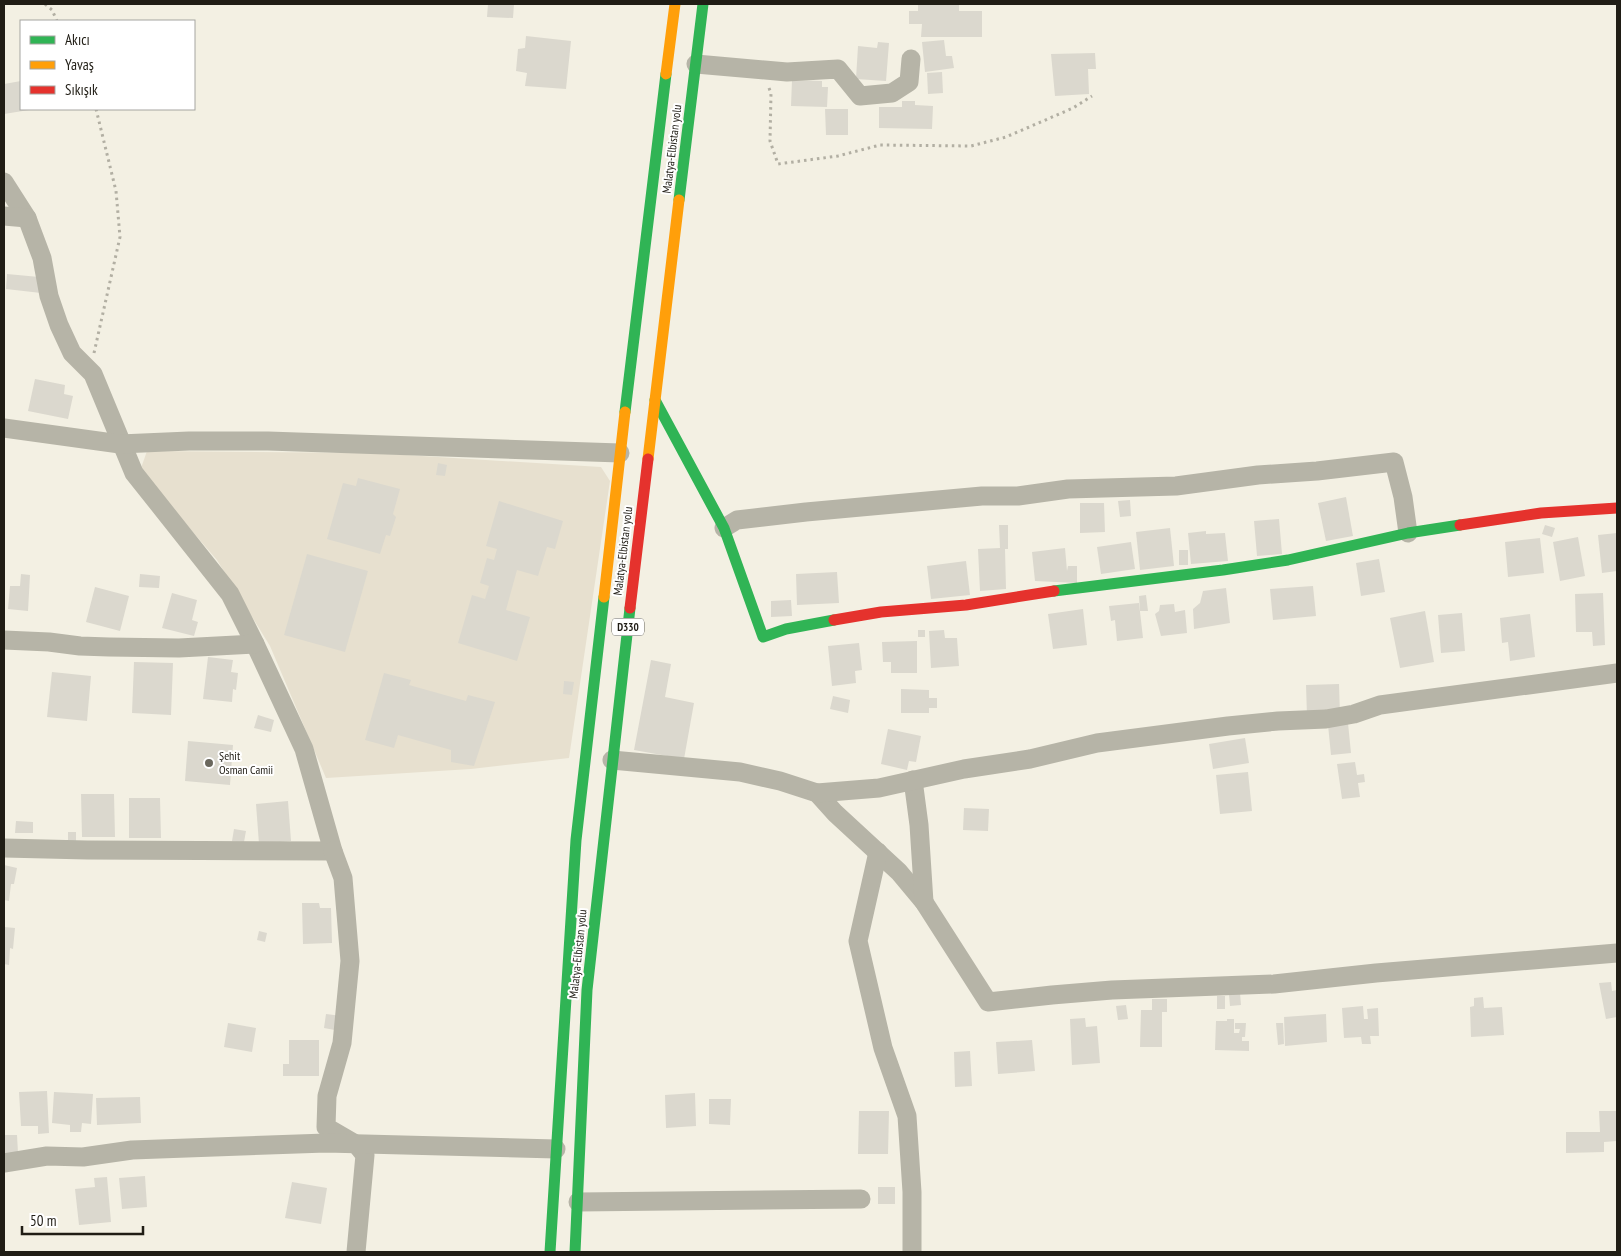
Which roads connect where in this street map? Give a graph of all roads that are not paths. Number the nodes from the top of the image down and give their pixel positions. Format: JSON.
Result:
{"nodes":[{"id":1,"x":675,"y":4,"type":"edge"},
{"id":2,"x":703,"y":4,"type":"edge"},
{"id":3,"x":911,"y":59,"type":"dead end"},
{"id":4,"x":696,"y":64,"type":"junction"},
{"id":5,"x":4,"y":182,"type":"edge"},
{"id":6,"x":4,"y":216,"type":"edge"},
{"id":7,"x":27,"y":218,"type":"junction"},
{"id":8,"x":655,"y":400,"type":"junction"},
{"id":9,"x":4,"y":428,"type":"edge"},
{"id":10,"x":120,"y":444,"type":"junction"},
{"id":11,"x":620,"y":453,"type":"junction"},
{"id":12,"x":1617,"y":508,"type":"edge"},
{"id":13,"x":724,"y":528,"type":"junction"},
{"id":14,"x":1408,"y":533,"type":"junction"},
{"id":15,"x":4,"y":640,"type":"edge"},
{"id":16,"x":255,"y":644,"type":"junction"},
{"id":17,"x":1617,"y":673,"type":"edge"},
{"id":18,"x":612,"y":760,"type":"junction"},
{"id":19,"x":913,"y":780,"type":"junction"},
{"id":20,"x":818,"y":793,"type":"junction"},
{"id":21,"x":4,"y":848,"type":"edge"},
{"id":22,"x":333,"y":851,"type":"junction"},
{"id":23,"x":878,"y":852,"type":"junction"},
{"id":24,"x":924,"y":902,"type":"junction"},
{"id":25,"x":1617,"y":953,"type":"edge"},
{"id":26,"x":357,"y":1145,"type":"junction"},
{"id":27,"x":556,"y":1149,"type":"junction"},
{"id":28,"x":4,"y":1163,"type":"edge"},
{"id":29,"x":861,"y":1198,"type":"dead end"},
{"id":30,"x":578,"y":1202,"type":"junction"},
{"id":31,"x":356,"y":1252,"type":"edge"},
{"id":32,"x":550,"y":1252,"type":"edge"},
{"id":33,"x":575,"y":1252,"type":"edge"},
{"id":34,"x":912,"y":1252,"type":"edge"}],
"edges":[{"from":1,"to":11,"type":"main road","name":"Malatya-Elbistan yolu","number":"D330"},
{"from":2,"to":4,"type":"main road","name":"Malatya-Elbistan yolu","number":"D330"},
{"from":3,"to":4,"type":"street"},
{"from":4,"to":8,"type":"main road","name":"Malatya-Elbistan yolu","number":"D330"},
{"from":5,"to":7,"type":"street"},
{"from":6,"to":7,"type":"street"},
{"from":7,"to":10,"type":"street"},
{"from":8,"to":13,"type":"main road"},
{"from":8,"to":18,"type":"main road","name":"Malatya-Elbistan yolu","number":"D330"},
{"from":9,"to":10,"type":"street"},
{"from":10,"to":11,"type":"street"},
{"from":10,"to":16,"type":"street"},
{"from":11,"to":27,"type":"main road","name":"Malatya-Elbistan yolu","number":"D330"},
{"from":12,"to":14,"type":"main road"},
{"from":13,"to":14,"type":"street"},
{"from":13,"to":14,"type":"main road"},
{"from":15,"to":16,"type":"street"},
{"from":16,"to":22,"type":"street"},
{"from":17,"to":19,"type":"street"},
{"from":18,"to":20,"type":"street"},
{"from":18,"to":30,"type":"main road","name":"Malatya-Elbistan yolu","number":"D330"},
{"from":19,"to":20,"type":"street"},
{"from":19,"to":24,"type":"street"},
{"from":20,"to":23,"type":"street"},
{"from":21,"to":22,"type":"street"},
{"from":22,"to":26,"type":"street"},
{"from":23,"to":24,"type":"street"},
{"from":23,"to":34,"type":"street"},
{"from":24,"to":25,"type":"street"},
{"from":26,"to":27,"type":"street"},
{"from":26,"to":28,"type":"street"},
{"from":26,"to":31,"type":"street"},
{"from":27,"to":32,"type":"main road","name":"Malatya-Elbistan yolu","number":"D330"},
{"from":29,"to":30,"type":"street"},
{"from":30,"to":33,"type":"main road","name":"Malatya-Elbistan yolu","number":"D330"}]}
